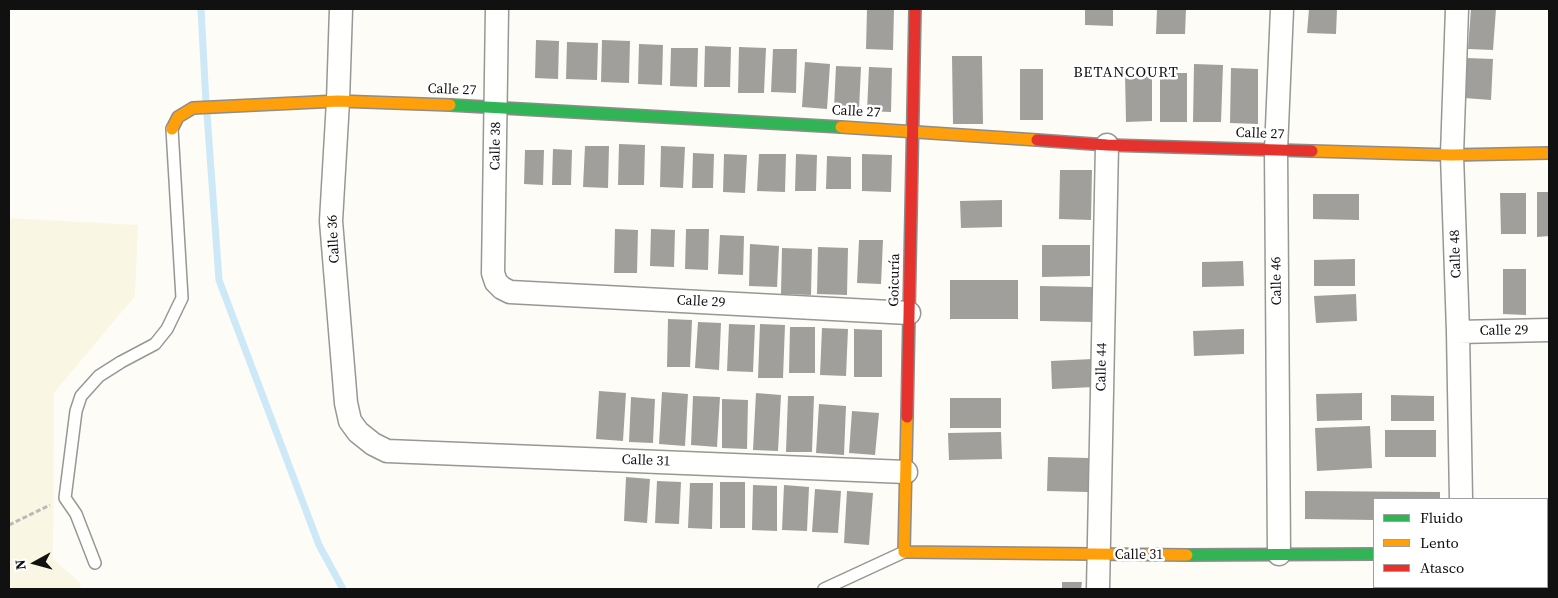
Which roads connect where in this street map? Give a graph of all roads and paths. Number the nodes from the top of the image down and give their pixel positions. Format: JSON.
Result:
{"nodes":[{"id":1,"x":341,"y":9,"type":"edge"},
{"id":2,"x":497,"y":9,"type":"edge"},
{"id":3,"x":915,"y":9,"type":"edge"},
{"id":4,"x":1282,"y":9,"type":"edge"},
{"id":5,"x":1457,"y":9,"type":"edge"},
{"id":6,"x":338,"y":101,"type":"junction"},
{"id":7,"x":496,"y":107,"type":"junction"},
{"id":8,"x":172,"y":129,"type":"joint"},
{"id":9,"x":913,"y":130,"type":"junction"},
{"id":10,"x":1107,"y":145,"type":"junction"},
{"id":11,"x":1276,"y":150,"type":"junction"},
{"id":12,"x":1549,"y":153,"type":"edge"},
{"id":13,"x":1452,"y":155,"type":"junction"},
{"id":14,"x":496,"y":282,"type":"joint"},
{"id":15,"x":909,"y":313,"type":"junction"},
{"id":16,"x":1549,"y":330,"type":"edge"},
{"id":17,"x":1458,"y":332,"type":"junction"},
{"id":18,"x":387,"y":451,"type":"joint"},
{"id":19,"x":906,"y":472,"type":"junction"},
{"id":20,"x":64,"y":498,"type":"junction"},
{"id":21,"x":1461,"y":498,"type":"edge"},
{"id":22,"x":9,"y":525,"type":"edge"},
{"id":23,"x":904,"y":552,"type":"junction"},
{"id":24,"x":1279,"y":554,"type":"junction"},
{"id":25,"x":1373,"y":554,"type":"edge"},
{"id":26,"x":1099,"y":555,"type":"junction"},
{"id":27,"x":95,"y":563,"type":"dead end"},
{"id":28,"x":824,"y":589,"type":"edge"},
{"id":29,"x":1098,"y":589,"type":"edge"}],
"edges":[{"from":1,"to":6,"type":"street","name":"Calle 36"},
{"from":2,"to":7,"type":"street","name":"Calle 38"},
{"from":3,"to":9,"type":"street","name":"Goicuría"},
{"from":4,"to":11,"type":"street","name":"Calle 46"},
{"from":5,"to":13,"type":"street","name":"Calle 48"},
{"from":6,"to":7,"type":"street","name":"Calle 27"},
{"from":6,"to":8,"type":"street","name":"Calle 27"},
{"from":6,"to":18,"type":"street","name":"Calle 36"},
{"from":7,"to":9,"type":"street","name":"Calle 27"},
{"from":7,"to":14,"type":"street","name":"Calle 38"},
{"from":8,"to":20,"type":"lane"},
{"from":9,"to":10,"type":"street","name":"Calle 27"},
{"from":9,"to":15,"type":"street","name":"Goicuría"},
{"from":10,"to":11,"type":"street","name":"Calle 27"},
{"from":10,"to":26,"type":"street","name":"Calle 44"},
{"from":11,"to":13,"type":"street","name":"Calle 27"},
{"from":11,"to":24,"type":"street","name":"Calle 46"},
{"from":12,"to":13,"type":"street","name":"Calle 27"},
{"from":13,"to":17,"type":"street","name":"Calle 48"},
{"from":14,"to":15,"type":"street","name":"Calle 29"},
{"from":15,"to":19,"type":"street","name":"Goicuría"},
{"from":16,"to":17,"type":"street","name":"Calle 29"},
{"from":17,"to":21,"type":"street","name":"Calle 48"},
{"from":18,"to":19,"type":"street","name":"Calle 31"},
{"from":19,"to":23,"type":"street","name":"Goicuría"},
{"from":20,"to":22,"type":"path"},
{"from":20,"to":27,"type":"lane"},
{"from":23,"to":26,"type":"street","name":"Calle 31"},
{"from":23,"to":28,"type":"lane"},
{"from":24,"to":25,"type":"street","name":"Calle 31"},
{"from":24,"to":26,"type":"street","name":"Calle 31"},
{"from":26,"to":29,"type":"street","name":"Calle 44"}]}
